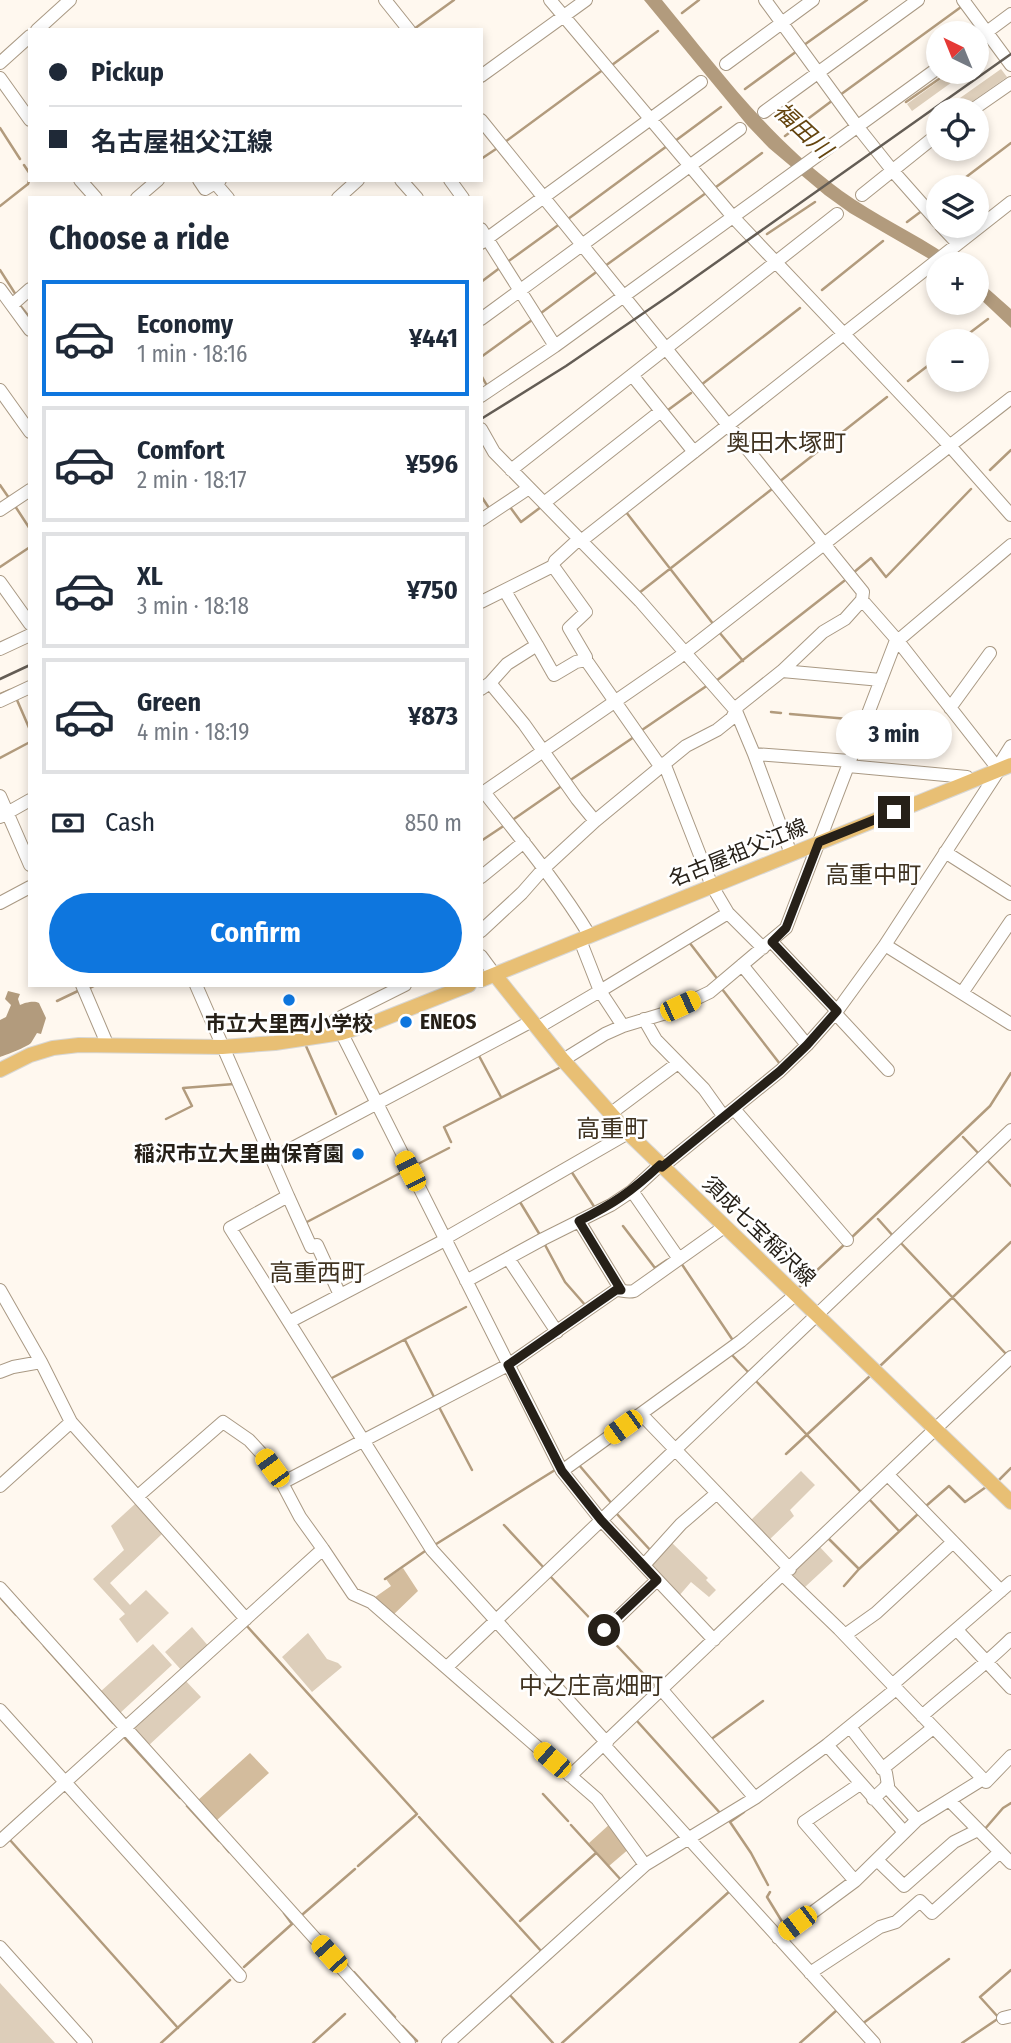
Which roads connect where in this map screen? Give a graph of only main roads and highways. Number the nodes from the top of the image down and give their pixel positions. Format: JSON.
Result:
{"nodes":[{"id":1,"x":1005,"y":768,"type":"edge"},
{"id":2,"x":488,"y":978,"type":"edge"},
{"id":3,"x":464,"y":987,"type":"edge"},
{"id":4,"x":0,"y":1070,"type":"edge"},
{"id":5,"x":1011,"y":1502,"type":"edge"}],
"edges":[{"from":1,"to":2,"type":"main road","name":"名古屋祖父江線"},
{"from":2,"to":5,"type":"main road","name":"須成七宝稲沢線"},
{"from":3,"to":4,"type":"main road"}]}
